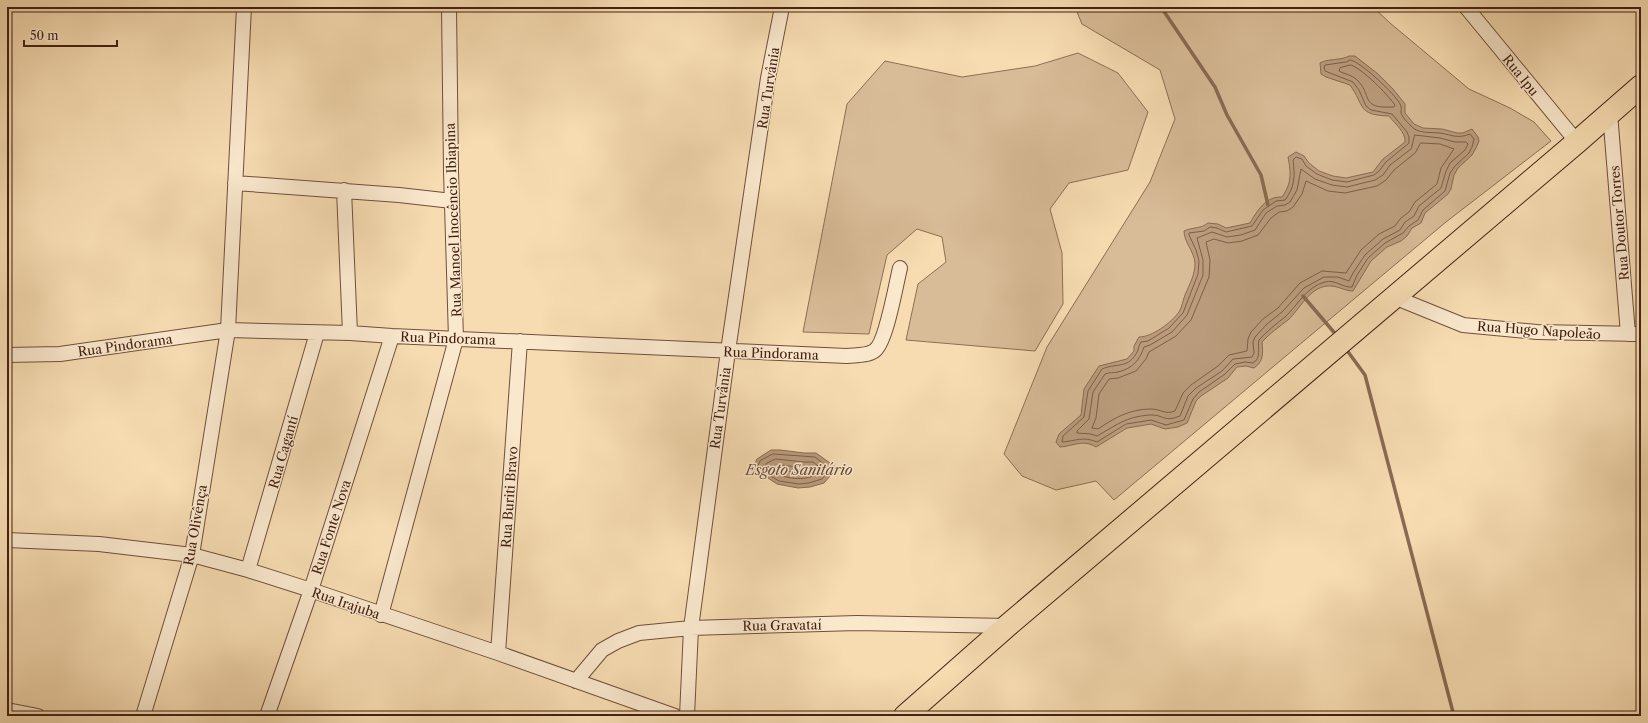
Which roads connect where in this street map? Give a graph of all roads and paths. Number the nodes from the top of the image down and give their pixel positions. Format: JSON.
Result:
{"nodes":[{"id":1,"x":244,"y":7,"type":"edge"},
{"id":2,"x":449,"y":7,"type":"edge"},
{"id":3,"x":782,"y":7,"type":"edge"},
{"id":4,"x":1466,"y":7,"type":"edge"},
{"id":5,"x":1640,"y":88,"type":"edge"},
{"id":6,"x":1610,"y":113,"type":"junction"},
{"id":7,"x":1577,"y":142,"type":"junction"},
{"id":8,"x":235,"y":183,"type":"junction"},
{"id":9,"x":344,"y":190,"type":"junction"},
{"id":10,"x":452,"y":201,"type":"junction"},
{"id":11,"x":900,"y":268,"type":"dead end"},
{"id":12,"x":1394,"y":297,"type":"junction"},
{"id":13,"x":228,"y":330,"type":"junction"},
{"id":14,"x":317,"y":333,"type":"junction"},
{"id":15,"x":350,"y":333,"type":"junction"},
{"id":16,"x":1634,"y":334,"type":"edge"},
{"id":17,"x":392,"y":336,"type":"junction"},
{"id":18,"x":456,"y":339,"type":"junction"},
{"id":19,"x":520,"y":341,"type":"junction"},
{"id":20,"x":728,"y":351,"type":"junction"},
{"id":21,"x":7,"y":355,"type":"edge"},
{"id":22,"x":7,"y":540,"type":"edge"},
{"id":23,"x":192,"y":555,"type":"junction"},
{"id":24,"x":248,"y":570,"type":"junction"},
{"id":25,"x":311,"y":590,"type":"junction"},
{"id":26,"x":381,"y":615,"type":"junction"},
{"id":27,"x":1007,"y":626,"type":"junction"},
{"id":28,"x":691,"y":628,"type":"junction"},
{"id":29,"x":498,"y":653,"type":"junction"},
{"id":30,"x":576,"y":681,"type":"junction"},
{"id":31,"x":7,"y":710,"type":"edge"},
{"id":32,"x":38,"y":716,"type":"edge"},
{"id":33,"x":143,"y":716,"type":"edge"},
{"id":34,"x":267,"y":716,"type":"edge"},
{"id":35,"x":675,"y":716,"type":"edge"},
{"id":36,"x":687,"y":716,"type":"edge"},
{"id":37,"x":905,"y":716,"type":"edge"}],
"edges":[{"from":1,"to":8,"type":"street","name":"Rua Olivênça"},
{"from":2,"to":10,"type":"street","name":"Rua Manoel Inocêncio Ibiapina"},
{"from":3,"to":20,"type":"street","name":"Rua Turvânia"},
{"from":4,"to":7,"type":"street","name":"Rua Ipu"},
{"from":5,"to":6,"type":"main road"},
{"from":6,"to":7,"type":"main road"},
{"from":6,"to":16,"type":"street","name":"Rua Doutor Torres"},
{"from":7,"to":12,"type":"main road"},
{"from":8,"to":9,"type":"street"},
{"from":8,"to":13,"type":"street","name":"Rua Olivênça"},
{"from":9,"to":10,"type":"street"},
{"from":9,"to":15,"type":"street"},
{"from":10,"to":18,"type":"street","name":"Rua Manoel Inocêncio Ibiapina"},
{"from":11,"to":20,"type":"street","name":"Rua Pindorama"},
{"from":12,"to":16,"type":"street","name":"Rua Hugo Napoleão"},
{"from":12,"to":27,"type":"main road"},
{"from":13,"to":14,"type":"street","name":"Rua Pindorama"},
{"from":13,"to":21,"type":"street","name":"Rua Pindorama"},
{"from":13,"to":23,"type":"street","name":"Rua Olivênça"},
{"from":14,"to":15,"type":"street","name":"Rua Pindorama"},
{"from":14,"to":24,"type":"street","name":"Rua Cagantí"},
{"from":15,"to":17,"type":"street","name":"Rua Pindorama"},
{"from":17,"to":18,"type":"street","name":"Rua Pindorama"},
{"from":17,"to":25,"type":"street","name":"Rua Fonte Nova"},
{"from":18,"to":19,"type":"street","name":"Rua Pindorama"},
{"from":18,"to":26,"type":"street","name":"Rua Manoel Inocêncio Ibiapina"},
{"from":19,"to":20,"type":"street","name":"Rua Pindorama"},
{"from":19,"to":29,"type":"street","name":"Rua Buriti Bravo"},
{"from":20,"to":28,"type":"street","name":"Rua Turvânia"},
{"from":22,"to":23,"type":"street","name":"Rua Irajuba"},
{"from":23,"to":24,"type":"street","name":"Rua Irajuba"},
{"from":23,"to":33,"type":"street","name":"Rua Olivênça"},
{"from":24,"to":25,"type":"street","name":"Rua Irajuba"},
{"from":25,"to":26,"type":"street","name":"Rua Irajuba"},
{"from":25,"to":34,"type":"street","name":"Rua Fonte Nova"},
{"from":26,"to":29,"type":"street","name":"Rua Irajuba"},
{"from":27,"to":28,"type":"street","name":"Rua Gravataí"},
{"from":27,"to":37,"type":"main road"},
{"from":28,"to":30,"type":"street","name":"Rua Gravataí"},
{"from":28,"to":36,"type":"street","name":"Rua Turvânia"},
{"from":29,"to":30,"type":"street","name":"Rua Irajuba"},
{"from":30,"to":35,"type":"street","name":"Rua Irajuba"},
{"from":31,"to":32,"type":"street"}]}
